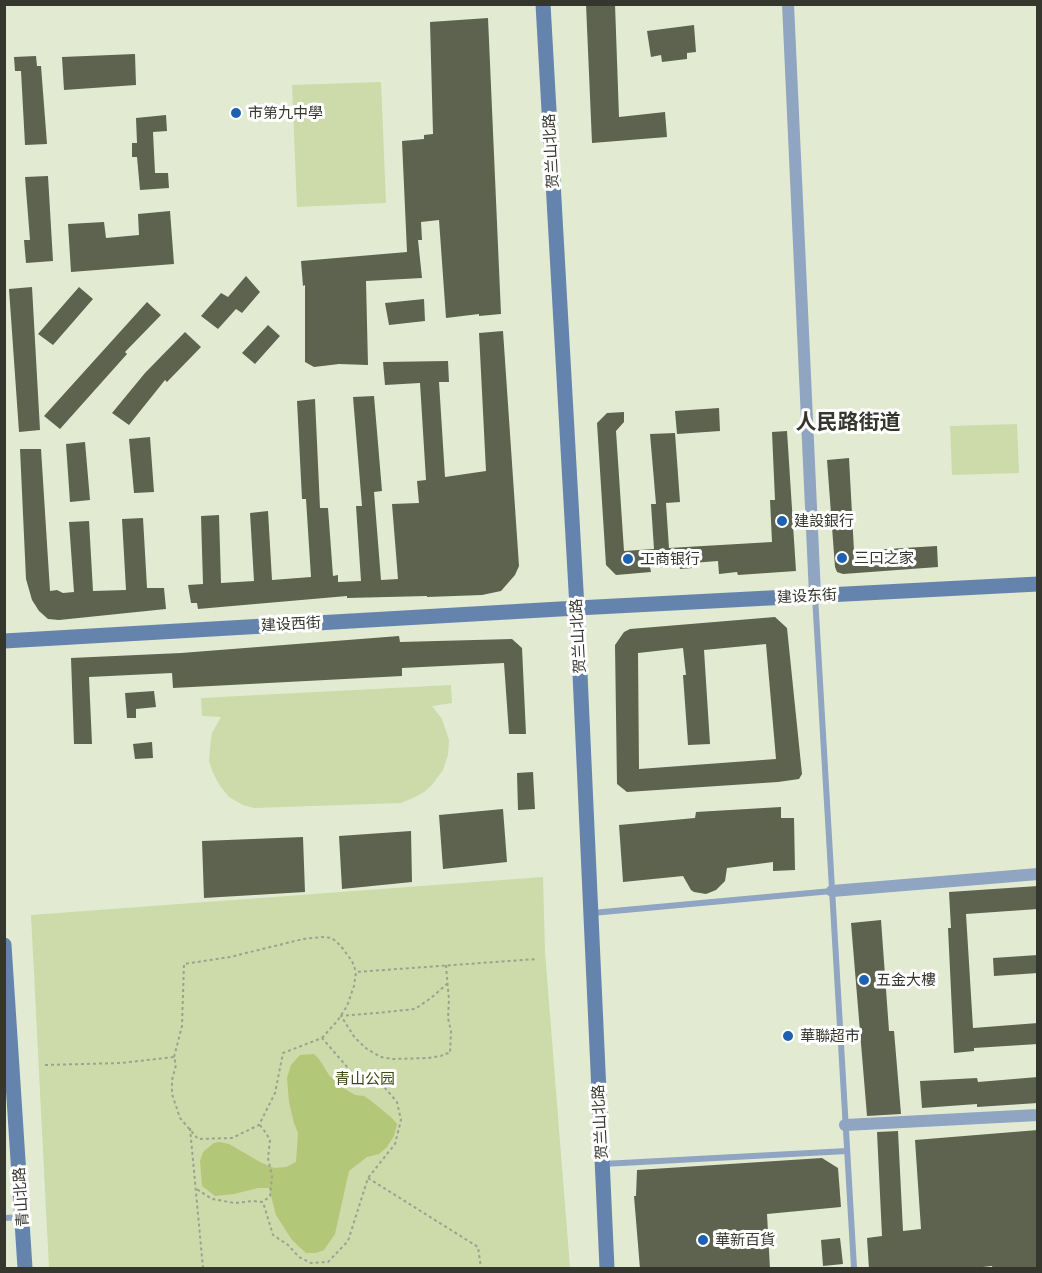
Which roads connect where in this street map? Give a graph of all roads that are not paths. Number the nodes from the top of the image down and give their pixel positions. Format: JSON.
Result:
{"nodes":[{"id":1,"x":543,"y":4,"type":"edge"},
{"id":2,"x":788,"y":4,"type":"edge"},
{"id":3,"x":1038,"y":584,"type":"edge"},
{"id":4,"x":815,"y":596,"type":"junction"},
{"id":5,"x":577,"y":608,"type":"junction"},
{"id":6,"x":4,"y":641,"type":"edge"},
{"id":7,"x":1038,"y":874,"type":"edge"},
{"id":8,"x":832,"y":891,"type":"junction"},
{"id":9,"x":591,"y":913,"type":"junction"},
{"id":10,"x":4,"y":945,"type":"edge"},
{"id":11,"x":1038,"y":1115,"type":"edge"},
{"id":12,"x":845,"y":1125,"type":"junction"},
{"id":13,"x":847,"y":1151,"type":"junction"},
{"id":14,"x":602,"y":1164,"type":"junction"},
{"id":15,"x":22,"y":1217,"type":"junction"},
{"id":16,"x":4,"y":1218,"type":"edge"},
{"id":17,"x":25,"y":1269,"type":"edge"},
{"id":18,"x":607,"y":1269,"type":"edge"},
{"id":19,"x":854,"y":1269,"type":"edge"}],
"edges":[{"from":1,"to":5,"type":"main road","name":"贺兰山北路"},
{"from":2,"to":4,"type":"street"},
{"from":3,"to":4,"type":"main road","name":"建设东街"},
{"from":4,"to":5,"type":"main road","name":"建设东街"},
{"from":4,"to":8,"type":"lane"},
{"from":5,"to":6,"type":"main road","name":"建设西街"},
{"from":5,"to":9,"type":"main road","name":"贺兰山北路"},
{"from":7,"to":8,"type":"street"},
{"from":8,"to":9,"type":"lane"},
{"from":8,"to":12,"type":"lane"},
{"from":9,"to":14,"type":"main road","name":"贺兰山北路"},
{"from":10,"to":15,"type":"main road","name":"青山北路"},
{"from":11,"to":12,"type":"street"},
{"from":12,"to":13,"type":"lane"},
{"from":13,"to":14,"type":"lane"},
{"from":13,"to":19,"type":"lane"},
{"from":14,"to":18,"type":"main road","name":"贺兰山北路"},
{"from":15,"to":16,"type":"lane"},
{"from":15,"to":17,"type":"main road","name":"青山北路"}]}
